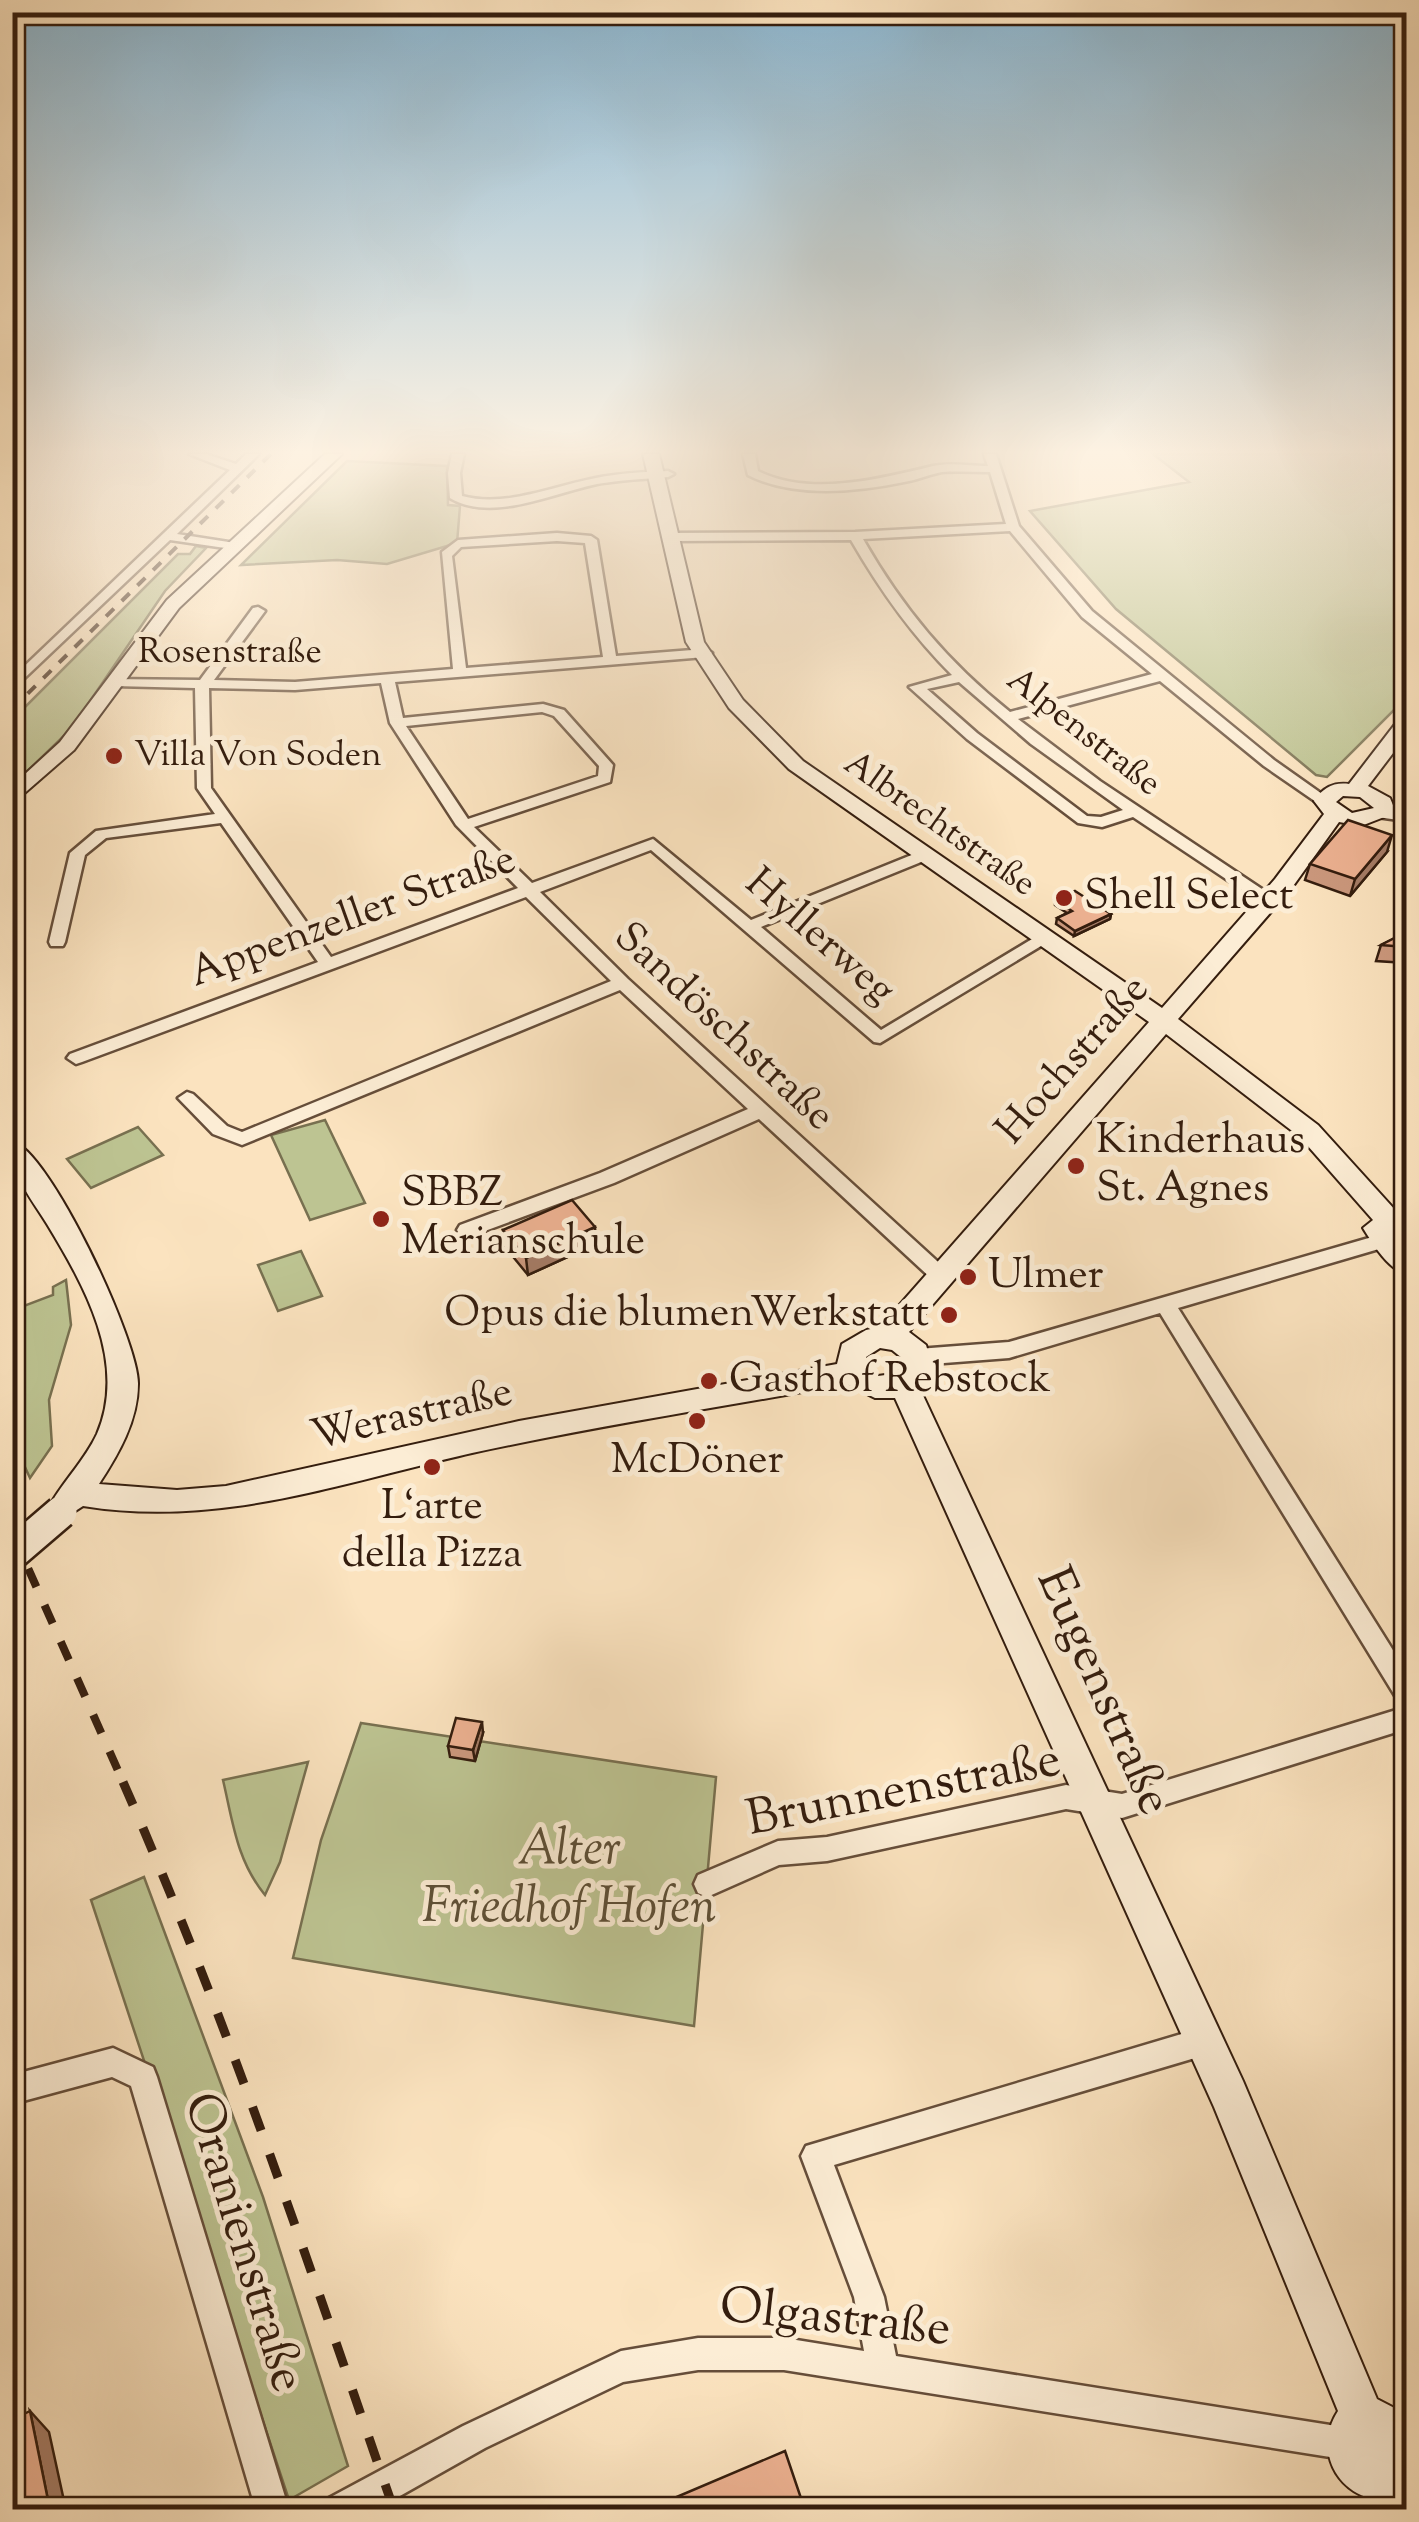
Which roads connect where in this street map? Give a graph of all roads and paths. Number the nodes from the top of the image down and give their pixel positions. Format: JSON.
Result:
{"nodes":[{"id":1,"x":134,"y":572,"type":"edge"},
{"id":2,"x":208,"y":572,"type":"edge"},
{"id":3,"x":447,"y":572,"type":"edge"},
{"id":4,"x":597,"y":572,"type":"edge"},
{"id":5,"x":687,"y":572,"type":"edge"},
{"id":6,"x":875,"y":572,"type":"edge"},
{"id":7,"x":1052,"y":572,"type":"edge"},
{"id":8,"x":258,"y":612,"type":"dead end"},
{"id":9,"x":705,"y":654,"type":"junction"},
{"id":10,"x":610,"y":661,"type":"junction"},
{"id":11,"x":460,"y":673,"type":"junction"},
{"id":12,"x":1162,"y":676,"type":"junction"},
{"id":13,"x":963,"y":677,"type":"junction"},
{"id":14,"x":388,"y":680,"type":"junction"},
{"id":15,"x":114,"y":682,"type":"junction"},
{"id":16,"x":12,"y":686,"type":"edge"},
{"id":17,"x":202,"y":687,"type":"junction"},
{"id":18,"x":1009,"y":716,"type":"junction"},
{"id":19,"x":397,"y":723,"type":"junction"},
{"id":20,"x":1406,"y":723,"type":"edge"},
{"id":21,"x":1374,"y":769,"type":"junction"},
{"id":22,"x":12,"y":798,"type":"edge"},
{"id":23,"x":1337,"y":798,"type":"junction"},
{"id":24,"x":1381,"y":804,"type":"junction"},
{"id":25,"x":1133,"y":812,"type":"junction"},
{"id":26,"x":1406,"y":813,"type":"edge"},
{"id":27,"x":222,"y":818,"type":"junction"},
{"id":28,"x":1359,"y":820,"type":"junction"},
{"id":29,"x":464,"y":824,"type":"junction"},
{"id":30,"x":1320,"y":837,"type":"junction"},
{"id":31,"x":653,"y":844,"type":"joint"},
{"id":32,"x":925,"y":855,"type":"junction"},
{"id":33,"x":526,"y":892,"type":"junction"},
{"id":34,"x":1268,"y":900,"type":"junction"},
{"id":35,"x":750,"y":926,"type":"junction"},
{"id":36,"x":1048,"y":937,"type":"junction"},
{"id":37,"x":57,"y":942,"type":"dead end"},
{"id":38,"x":328,"y":965,"type":"junction"},
{"id":39,"x":622,"y":984,"type":"junction"},
{"id":40,"x":1166,"y":1018,"type":"junction"},
{"id":41,"x":76,"y":1058,"type":"dead end"},
{"id":42,"x":188,"y":1098,"type":"dead end"},
{"id":43,"x":762,"y":1110,"type":"junction"},
{"id":44,"x":12,"y":1149,"type":"edge"},
{"id":45,"x":466,"y":1230,"type":"dead end"},
{"id":46,"x":1399,"y":1238,"type":"edge"},
{"id":47,"x":1406,"y":1264,"type":"edge"},
{"id":48,"x":941,"y":1276,"type":"junction"},
{"id":49,"x":1165,"y":1305,"type":"junction"},
{"id":50,"x":888,"y":1337,"type":"junction"},
{"id":51,"x":853,"y":1372,"type":"junction"},
{"id":52,"x":911,"y":1372,"type":"junction"},
{"id":53,"x":68,"y":1503,"type":"junction"},
{"id":54,"x":12,"y":1554,"type":"edge"},
{"id":55,"x":1406,"y":1691,"type":"edge"},
{"id":56,"x":1406,"y":1718,"type":"edge"},
{"id":57,"x":1090,"y":1800,"type":"junction"},
{"id":58,"x":708,"y":1884,"type":"dead end"},
{"id":59,"x":1205,"y":2041,"type":"junction"},
{"id":60,"x":12,"y":2090,"type":"edge"},
{"id":61,"x":883,"y":2369,"type":"junction"},
{"id":62,"x":1356,"y":2432,"type":"junction"},
{"id":63,"x":1396,"y":2475,"type":"edge"},
{"id":64,"x":273,"y":2510,"type":"edge"},
{"id":65,"x":341,"y":2510,"type":"edge"}],
"edges":[{"from":1,"to":16,"type":"street"},
{"from":2,"to":15,"type":"main road"},
{"from":3,"to":11,"type":"street"},
{"from":4,"to":10,"type":"street"},
{"from":5,"to":9,"type":"main road","name":"Albrechtstraße"},
{"from":6,"to":13,"type":"street","name":"Alpenstraße"},
{"from":7,"to":12,"type":"street"},
{"from":8,"to":17,"type":"street"},
{"from":9,"to":10,"type":"street","name":"Rosenstraße"},
{"from":9,"to":32,"type":"main road","name":"Albrechtstraße"},
{"from":10,"to":11,"type":"street","name":"Rosenstraße"},
{"from":11,"to":14,"type":"street","name":"Rosenstraße"},
{"from":12,"to":18,"type":"street"},
{"from":12,"to":23,"type":"street"},
{"from":13,"to":18,"type":"street","name":"Alpenstraße"},
{"from":13,"to":25,"type":"street"},
{"from":14,"to":17,"type":"street","name":"Rosenstraße"},
{"from":14,"to":19,"type":"street","name":"Sandöschstraße"},
{"from":15,"to":17,"type":"street","name":"Rosenstraße"},
{"from":15,"to":22,"type":"main road"},
{"from":17,"to":27,"type":"street"},
{"from":18,"to":25,"type":"street","name":"Alpenstraße"},
{"from":19,"to":29,"type":"street","name":"Sandöschstraße"},
{"from":19,"to":29,"type":"street"},
{"from":20,"to":21,"type":"main road","name":"Hochstraße"},
{"from":21,"to":23,"type":"main road","name":"Hochstraße"},
{"from":21,"to":24,"type":"main road"},
{"from":23,"to":24,"type":"main road"},
{"from":23,"to":28,"type":"main road"},
{"from":23,"to":30,"type":"main road","name":"Hochstraße"},
{"from":24,"to":26,"type":"street"},
{"from":24,"to":28,"type":"main road","name":"Hochstraße"},
{"from":25,"to":34,"type":"street","name":"Alpenstraße"},
{"from":27,"to":37,"type":"street"},
{"from":27,"to":38,"type":"street"},
{"from":28,"to":30,"type":"main road","name":"Hochstraße"},
{"from":29,"to":33,"type":"street","name":"Sandöschstraße"},
{"from":30,"to":34,"type":"main road","name":"Hochstraße"},
{"from":31,"to":33,"type":"street","name":"Appenzeller Straße"},
{"from":31,"to":35,"type":"street","name":"Hyllerweg"},
{"from":32,"to":35,"type":"street"},
{"from":32,"to":36,"type":"main road","name":"Albrechtstraße"},
{"from":33,"to":38,"type":"street","name":"Appenzeller Straße"},
{"from":33,"to":39,"type":"street","name":"Sandöschstraße"},
{"from":34,"to":40,"type":"main road","name":"Hochstraße"},
{"from":35,"to":36,"type":"street","name":"Hyllerweg"},
{"from":36,"to":40,"type":"main road","name":"Albrechtstraße"},
{"from":38,"to":41,"type":"street","name":"Appenzeller Straße"},
{"from":39,"to":42,"type":"street"},
{"from":39,"to":43,"type":"street","name":"Sandöschstraße"},
{"from":40,"to":46,"type":"main road","name":"Albrechtstraße"},
{"from":40,"to":48,"type":"main road","name":"Hochstraße"},
{"from":43,"to":45,"type":"street"},
{"from":43,"to":48,"type":"street","name":"Sandöschstraße"},
{"from":44,"to":53,"type":"main road"},
{"from":46,"to":47,"type":"main road","name":"Albrechtstraße"},
{"from":46,"to":49,"type":"street"},
{"from":48,"to":50,"type":"main road","name":"Hochstraße"},
{"from":49,"to":52,"type":"street"},
{"from":49,"to":55,"type":"street"},
{"from":50,"to":51,"type":"main road"},
{"from":50,"to":52,"type":"main road"},
{"from":51,"to":52,"type":"main road"},
{"from":51,"to":53,"type":"main road","name":"Werastraße"},
{"from":52,"to":57,"type":"main road","name":"Eugenstraße"},
{"from":53,"to":54,"type":"main road","bridge":true},
{"from":56,"to":57,"type":"street","name":"Brunnenstraße"},
{"from":57,"to":58,"type":"street","name":"Brunnenstraße"},
{"from":57,"to":59,"type":"main road","name":"Eugenstraße"},
{"from":59,"to":61,"type":"street"},
{"from":59,"to":62,"type":"main road","name":"Eugenstraße"},
{"from":60,"to":64,"type":"street","name":"Oranienstraße"},
{"from":61,"to":62,"type":"street","name":"Olgastraße"},
{"from":61,"to":65,"type":"street","name":"Olgastraße"},
{"from":62,"to":63,"type":"main road","name":"Eugenstraße"}]}
